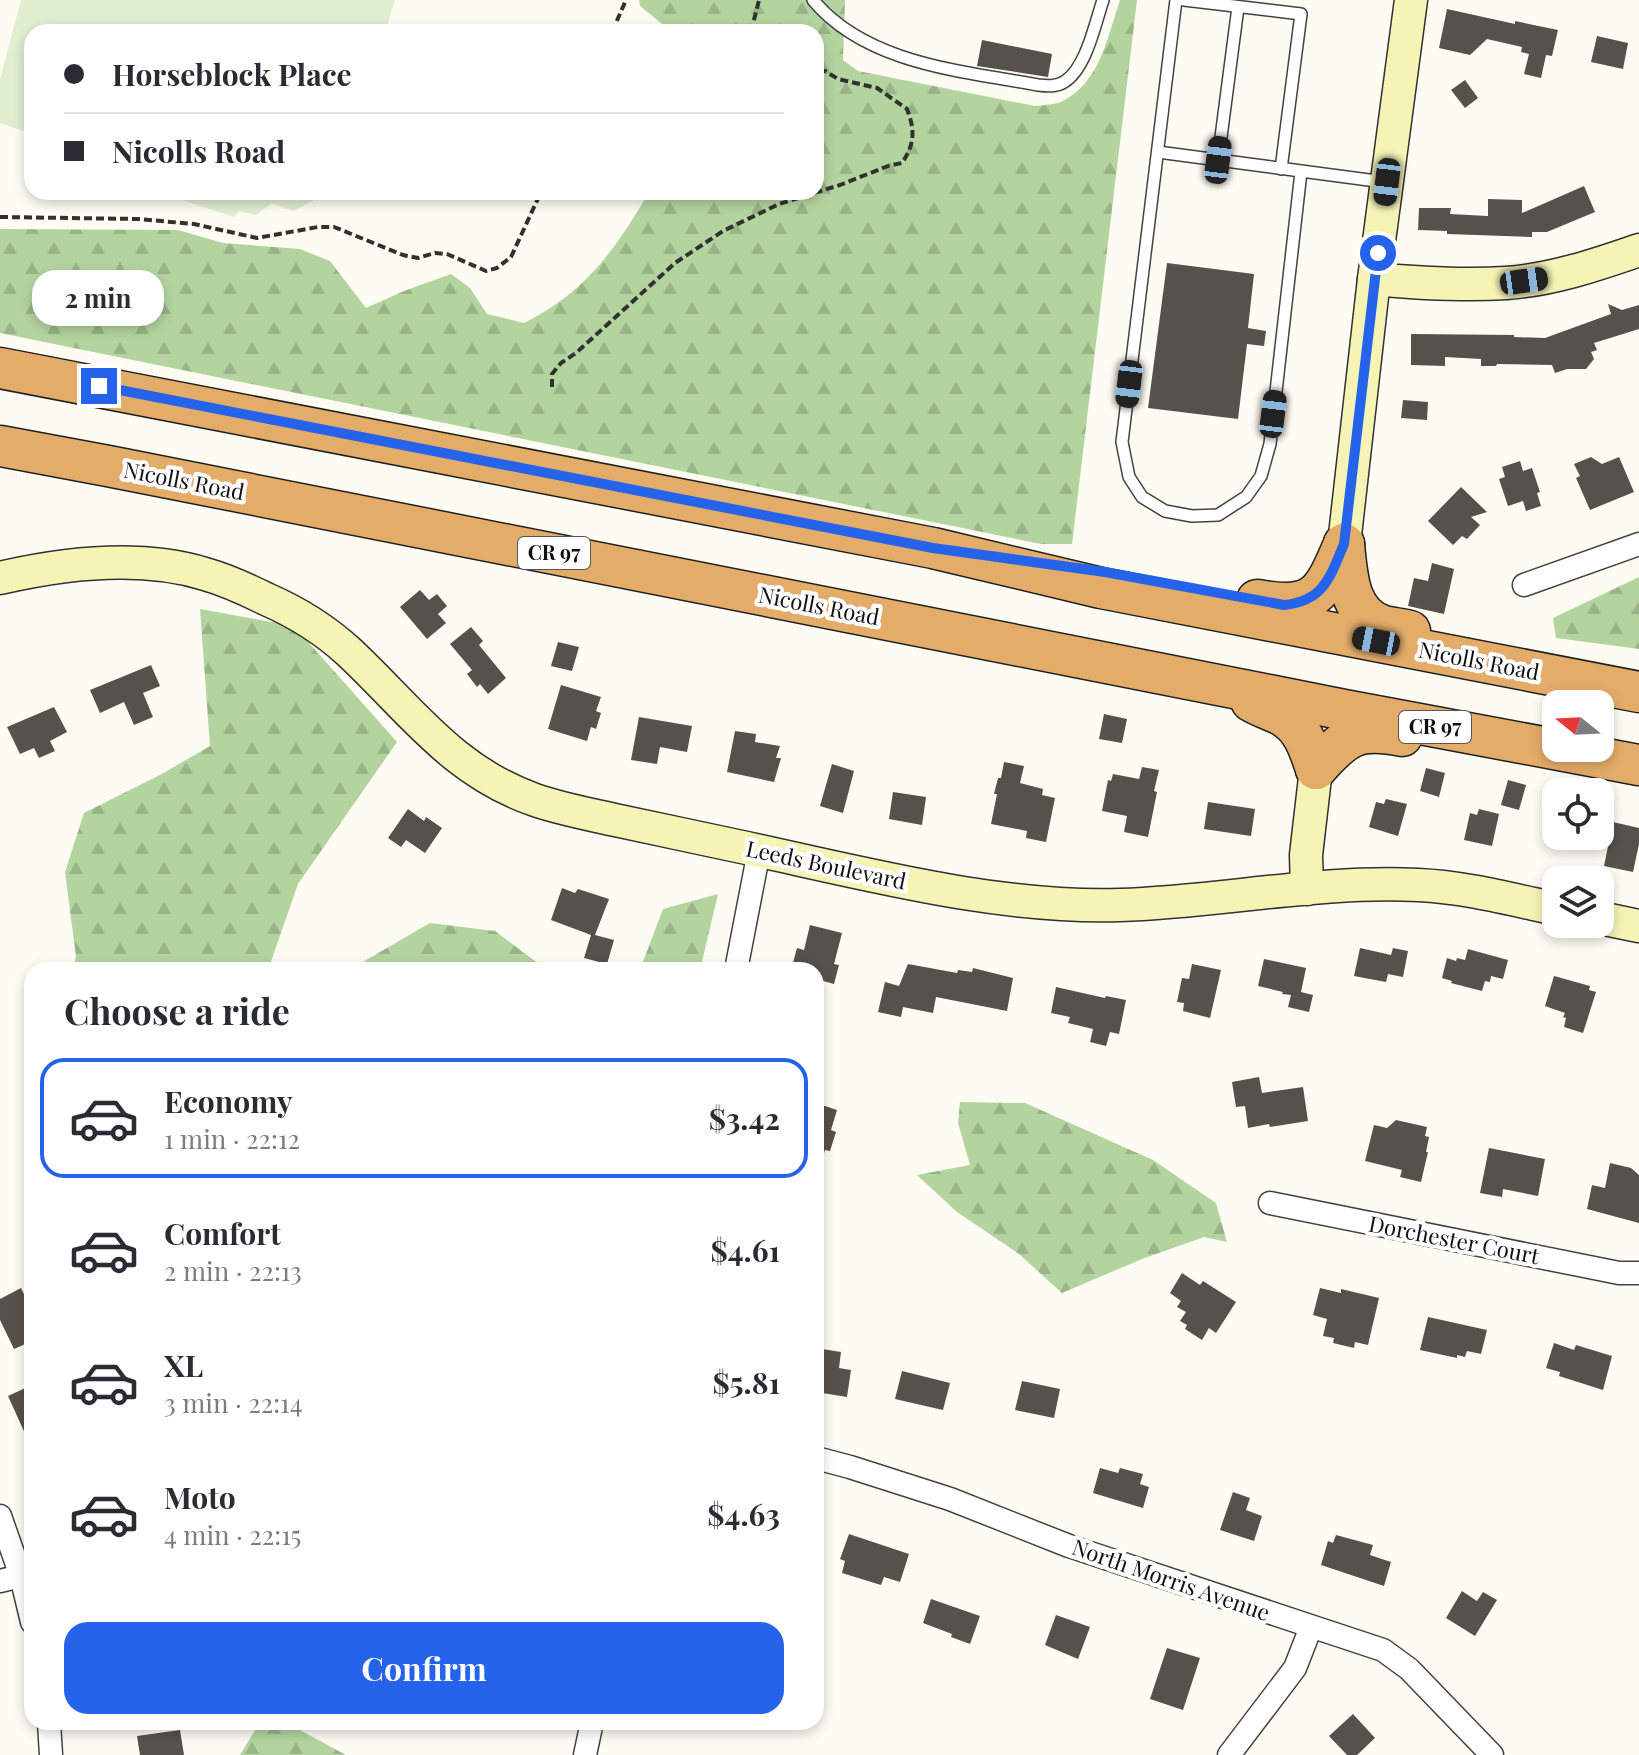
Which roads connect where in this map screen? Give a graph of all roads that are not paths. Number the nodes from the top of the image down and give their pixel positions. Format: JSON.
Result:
{"nodes":[{"id":1,"x":813,"y":0,"type":"edge"},
{"id":2,"x":1103,"y":0,"type":"edge"},
{"id":3,"x":1176,"y":0,"type":"edge"},
{"id":4,"x":1184,"y":0,"type":"edge"},
{"id":5,"x":1411,"y":0,"type":"edge"},
{"id":6,"x":1238,"y":7,"type":"junction"},
{"id":7,"x":1158,"y":152,"type":"junction"},
{"id":8,"x":1218,"y":160,"type":"junction"},
{"id":9,"x":1281,"y":169,"type":"junction"},
{"id":10,"x":1301,"y":172,"type":"junction"},
{"id":11,"x":1387,"y":182,"type":"junction"},
{"id":12,"x":1639,"y":250,"type":"edge"},
{"id":13,"x":1374,"y":279,"type":"junction"},
{"id":14,"x":0,"y":368,"type":"edge"},
{"id":15,"x":0,"y":446,"type":"edge"},
{"id":16,"x":1344,"y":544,"type":"junction"},
{"id":17,"x":1639,"y":544,"type":"edge"},
{"id":18,"x":933,"y":548,"type":"junction"},
{"id":19,"x":0,"y":578,"type":"edge"},
{"id":20,"x":1524,"y":585,"type":"dead end"},
{"id":21,"x":1559,"y":677,"type":"junction"},
{"id":22,"x":1232,"y":686,"type":"junction"},
{"id":23,"x":1639,"y":692,"type":"edge"},
{"id":24,"x":1639,"y":766,"type":"edge"},
{"id":25,"x":1316,"y":769,"type":"junction"},
{"id":26,"x":759,"y":851,"type":"junction"},
{"id":27,"x":1307,"y":889,"type":"junction"},
{"id":28,"x":1542,"y":906,"type":"edge"},
{"id":29,"x":1614,"y":921,"type":"edge"},
{"id":30,"x":1639,"y":926,"type":"edge"},
{"id":31,"x":738,"y":962,"type":"edge"},
{"id":32,"x":1270,"y":1203,"type":"dead end"},
{"id":33,"x":1639,"y":1273,"type":"edge"},
{"id":34,"x":824,"y":1460,"type":"edge"},
{"id":35,"x":0,"y":1516,"type":"edge"},
{"id":36,"x":18,"y":1577,"type":"edge"},
{"id":37,"x":24,"y":1596,"type":"edge"},
{"id":38,"x":1311,"y":1627,"type":"junction"},
{"id":39,"x":49,"y":1730,"type":"edge"},
{"id":40,"x":590,"y":1730,"type":"edge"},
{"id":41,"x":51,"y":1755,"type":"edge"},
{"id":42,"x":585,"y":1755,"type":"edge"},
{"id":43,"x":1229,"y":1755,"type":"edge"},
{"id":44,"x":1492,"y":1755,"type":"edge"}],
"edges":[{"from":1,"to":2,"type":"lane"},
{"from":3,"to":7,"type":"lane"},
{"from":4,"to":6,"type":"lane"},
{"from":5,"to":11,"type":"street"},
{"from":6,"to":8,"type":"lane"},
{"from":6,"to":9,"type":"lane"},
{"from":7,"to":8,"type":"lane"},
{"from":7,"to":10,"type":"lane"},
{"from":8,"to":9,"type":"lane"},
{"from":9,"to":10,"type":"lane"},
{"from":10,"to":11,"type":"lane"},
{"from":11,"to":13,"type":"street"},
{"from":12,"to":13,"type":"street"},
{"from":13,"to":16,"type":"street"},
{"from":14,"to":18,"type":"highway","name":"Nicolls Road"},
{"from":15,"to":22,"type":"highway","name":"Nicolls Road","number":"CR 97"},
{"from":16,"to":18,"type":"highway"},
{"from":16,"to":21,"type":"highway"},
{"from":17,"to":20,"type":"street"},
{"from":18,"to":21,"type":"highway","name":"Nicolls Road"},
{"from":19,"to":26,"type":"street","name":"Leeds Boulevard"},
{"from":21,"to":23,"type":"highway","name":"Nicolls Road"},
{"from":22,"to":24,"type":"highway","name":"Nicolls Road","number":"CR 97"},
{"from":22,"to":25,"type":"highway"},
{"from":24,"to":25,"type":"highway"},
{"from":25,"to":27,"type":"street"},
{"from":26,"to":27,"type":"street","name":"Leeds Boulevard"},
{"from":26,"to":31,"type":"street"},
{"from":27,"to":28,"type":"street","name":"Leeds Boulevard"},
{"from":29,"to":30,"type":"street"},
{"from":32,"to":33,"type":"street","name":"Dorchester Court"},
{"from":34,"to":38,"type":"street","name":"North Morris Avenue"},
{"from":35,"to":36,"type":"street"},
{"from":36,"to":37,"type":"street"},
{"from":38,"to":43,"type":"street"},
{"from":38,"to":44,"type":"street","name":"North Morris Avenue"},
{"from":39,"to":41,"type":"street"},
{"from":40,"to":42,"type":"street"}]}
